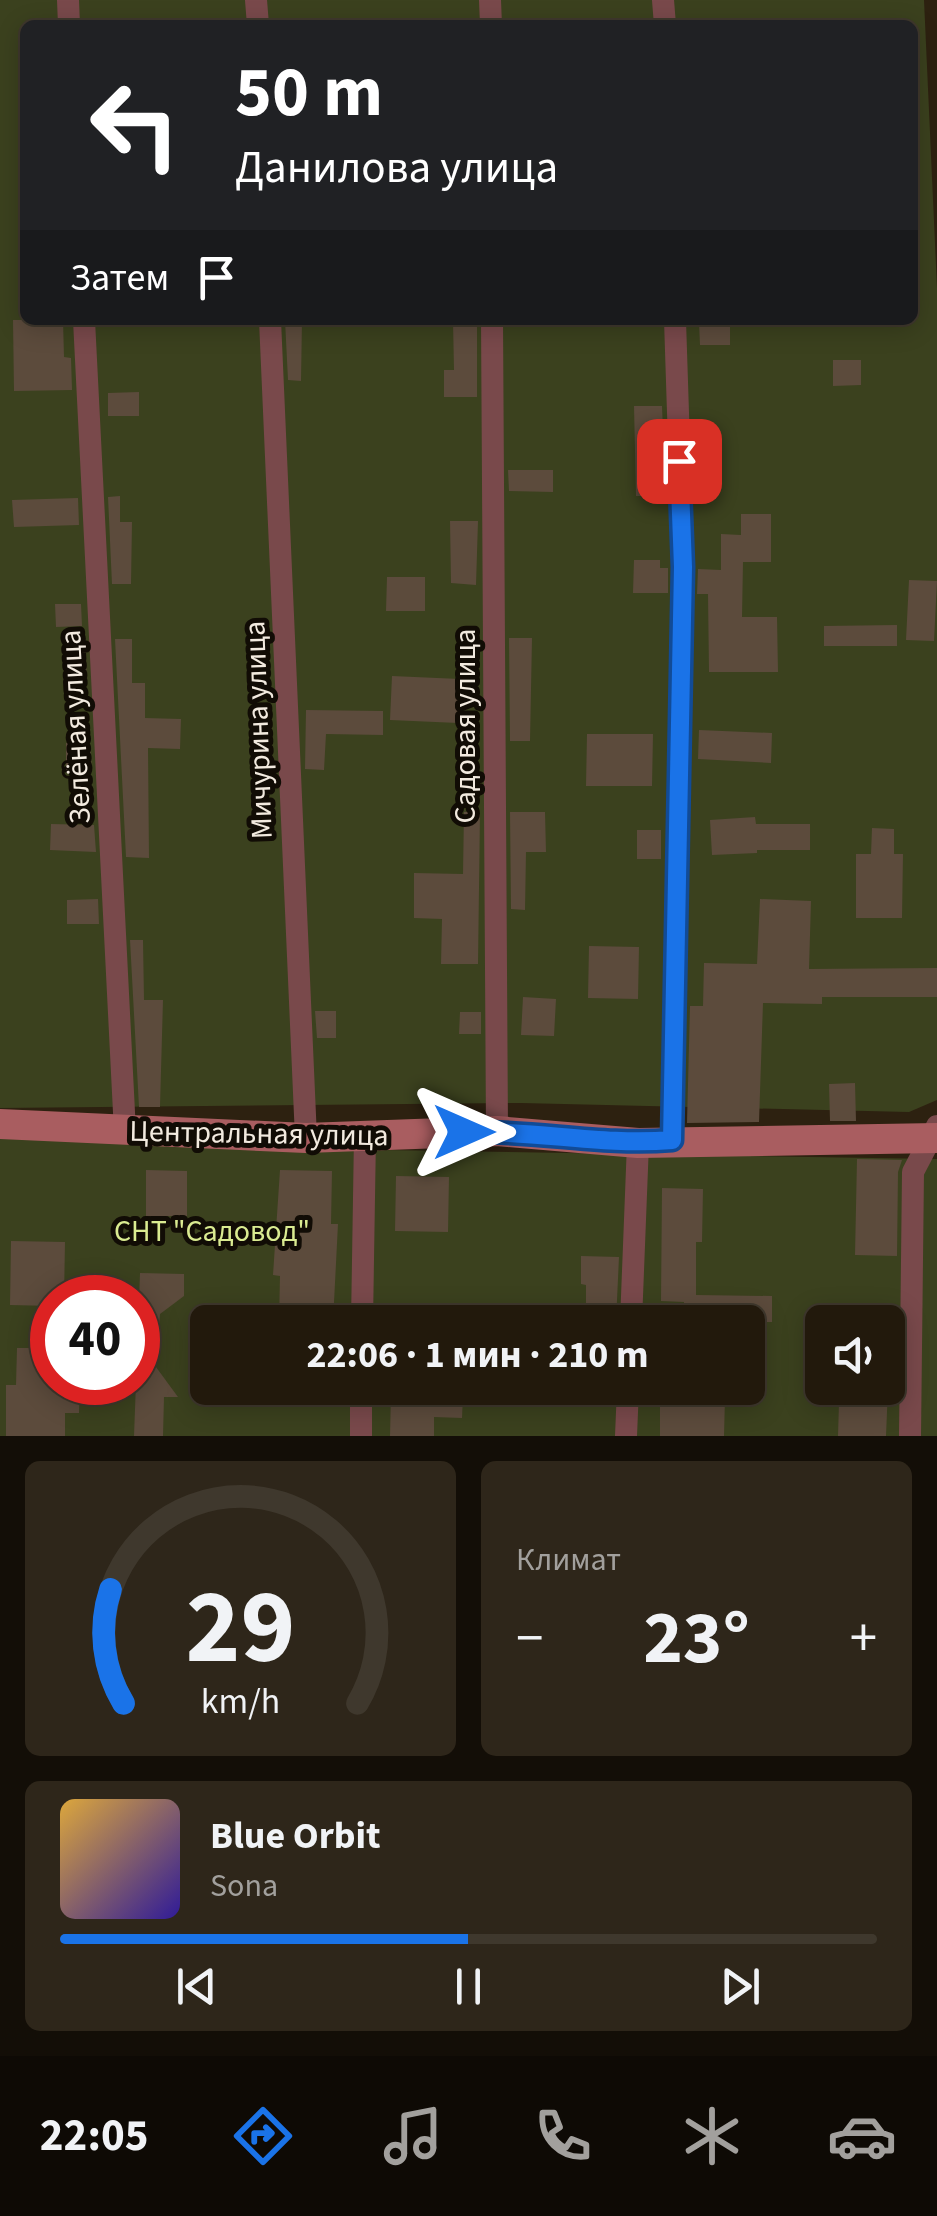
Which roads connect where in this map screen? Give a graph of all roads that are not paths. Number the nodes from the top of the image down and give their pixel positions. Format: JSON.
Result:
{"nodes":[{"id":1,"x":84,"y":325,"type":"edge"},
{"id":2,"x":270,"y":325,"type":"edge"},
{"id":3,"x":492,"y":325,"type":"edge"},
{"id":4,"x":674,"y":325,"type":"edge"},
{"id":5,"x":0,"y":1124,"type":"edge"},
{"id":6,"x":498,"y":1131,"type":"junction"},
{"id":7,"x":125,"y":1132,"type":"junction"},
{"id":8,"x":935,"y":1134,"type":"edge"},
{"id":9,"x":365,"y":1136,"type":"junction"},
{"id":10,"x":306,"y":1138,"type":"junction"},
{"id":11,"x":672,"y":1140,"type":"junction"},
{"id":12,"x":638,"y":1143,"type":"junction"},
{"id":13,"x":362,"y":1305,"type":"edge"},
{"id":14,"x":632,"y":1305,"type":"edge"},
{"id":15,"x":361,"y":1405,"type":"edge"},
{"id":16,"x":627,"y":1405,"type":"edge"},
{"id":17,"x":360,"y":1436,"type":"edge"},
{"id":18,"x":626,"y":1436,"type":"edge"},
{"id":19,"x":910,"y":1436,"type":"edge"}],
"edges":[{"from":1,"to":7,"type":"street","name":"Зелёная улица"},
{"from":2,"to":10,"type":"street","name":"Мичурина улица"},
{"from":3,"to":6,"type":"street","name":"Садовая улица"},
{"from":4,"to":11,"type":"street"},
{"from":5,"to":7,"type":"street","name":"Центральная улица"},
{"from":6,"to":9,"type":"street","name":"Центральная улица"},
{"from":6,"to":12,"type":"street","name":"Центральная улица"},
{"from":7,"to":10,"type":"street","name":"Центральная улица"},
{"from":8,"to":11,"type":"street","name":"Центральная улица"},
{"from":8,"to":19,"type":"street"},
{"from":9,"to":10,"type":"street","name":"Центральная улица"},
{"from":9,"to":13,"type":"street"},
{"from":11,"to":12,"type":"street","name":"Центральная улица"},
{"from":12,"to":14,"type":"street"},
{"from":15,"to":17,"type":"street"},
{"from":16,"to":18,"type":"street"}]}
